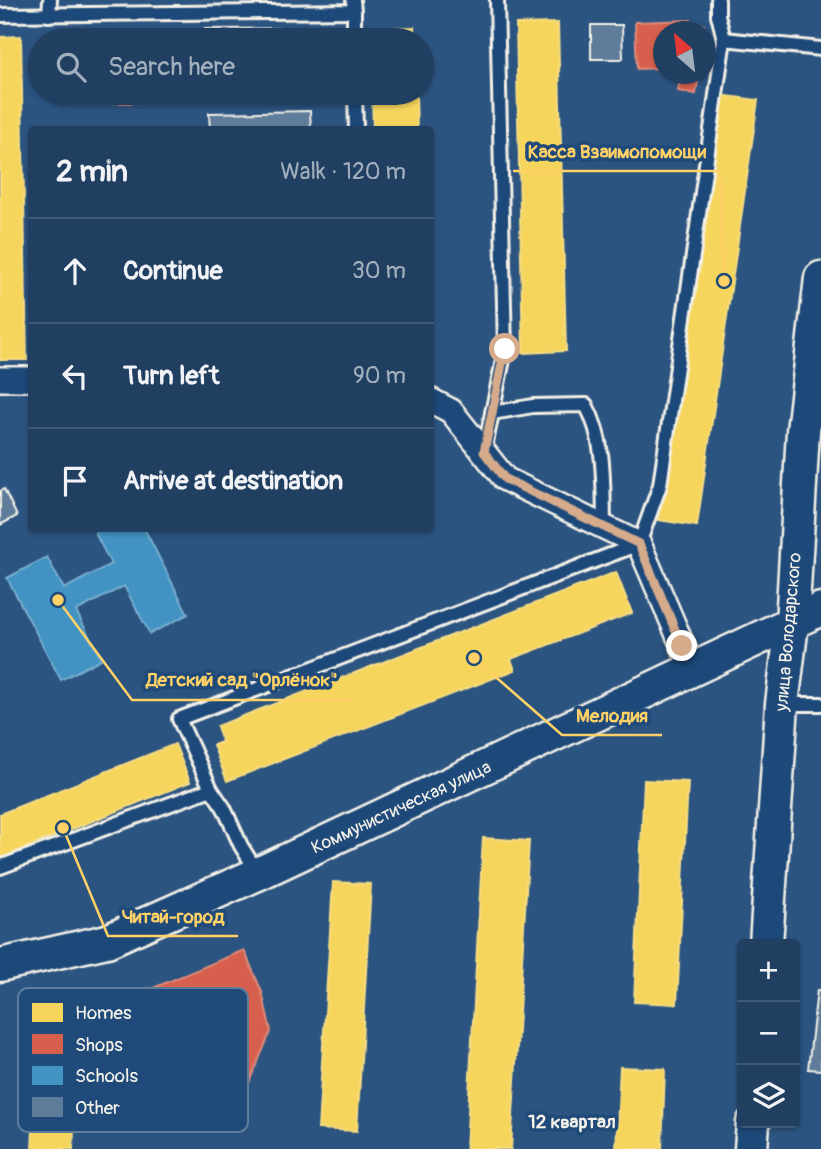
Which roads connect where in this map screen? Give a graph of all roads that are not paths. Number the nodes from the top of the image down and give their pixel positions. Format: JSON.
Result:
{"nodes":[{"id":1,"x":50,"y":0,"type":"edge"},
{"id":2,"x":497,"y":0,"type":"edge"},
{"id":3,"x":718,"y":0,"type":"edge"},
{"id":4,"x":353,"y":6,"type":"edge"},
{"id":5,"x":0,"y":15,"type":"edge"},
{"id":6,"x":50,"y":15,"type":"junction"},
{"id":7,"x":354,"y":28,"type":"edge"},
{"id":8,"x":724,"y":38,"type":"junction"},
{"id":9,"x":821,"y":49,"type":"edge"},
{"id":10,"x":355,"y":105,"type":"edge"},
{"id":11,"x":356,"y":126,"type":"edge"},
{"id":12,"x":821,"y":278,"type":"edge"},
{"id":13,"x":0,"y":379,"type":"edge"},
{"id":14,"x":28,"y":379,"type":"edge"},
{"id":15,"x":434,"y":402,"type":"edge"},
{"id":16,"x":492,"y":413,"type":"junction"},
{"id":17,"x":484,"y":452,"type":"junction"},
{"id":18,"x":604,"y":527,"type":"junction"},
{"id":19,"x":639,"y":544,"type":"junction"},
{"id":20,"x":821,"y":609,"type":"edge"},
{"id":21,"x":792,"y":624,"type":"junction"},
{"id":22,"x":693,"y":670,"type":"junction"},
{"id":23,"x":782,"y":704,"type":"junction"},
{"id":24,"x":821,"y":704,"type":"edge"},
{"id":25,"x":211,"y":789,"type":"junction"},
{"id":26,"x":0,"y":867,"type":"edge"},
{"id":27,"x":258,"y":874,"type":"junction"},
{"id":28,"x":766,"y":939,"type":"edge"},
{"id":29,"x":0,"y":964,"type":"edge"},
{"id":30,"x":753,"y":1128,"type":"edge"},
{"id":31,"x":751,"y":1149,"type":"edge"}],
"edges":[{"from":1,"to":6,"type":"lane"},
{"from":2,"to":16,"type":"lane"},
{"from":3,"to":8,"type":"lane"},
{"from":4,"to":6,"type":"lane"},
{"from":4,"to":7,"type":"lane"},
{"from":5,"to":6,"type":"lane"},
{"from":8,"to":9,"type":"lane"},
{"from":8,"to":19,"type":"lane"},
{"from":10,"to":11,"type":"lane"},
{"from":12,"to":21,"type":"main road","name":"улица Володарского"},
{"from":13,"to":14,"type":"street"},
{"from":15,"to":17,"type":"street"},
{"from":16,"to":17,"type":"lane"},
{"from":16,"to":18,"type":"lane"},
{"from":17,"to":18,"type":"street"},
{"from":18,"to":19,"type":"street"},
{"from":19,"to":22,"type":"street"},
{"from":19,"to":25,"type":"lane"},
{"from":20,"to":21,"type":"main road","name":"Коммунистическая улица"},
{"from":21,"to":22,"type":"main road","name":"Коммунистическая улица"},
{"from":21,"to":23,"type":"main road","name":"улица Володарского"},
{"from":22,"to":27,"type":"main road","name":"Коммунистическая улица"},
{"from":23,"to":24,"type":"lane"},
{"from":23,"to":28,"type":"main road","name":"улица Володарского"},
{"from":25,"to":26,"type":"lane"},
{"from":25,"to":27,"type":"lane"},
{"from":27,"to":29,"type":"main road","name":"Коммунистическая улица"},
{"from":30,"to":31,"type":"main road"}]}
